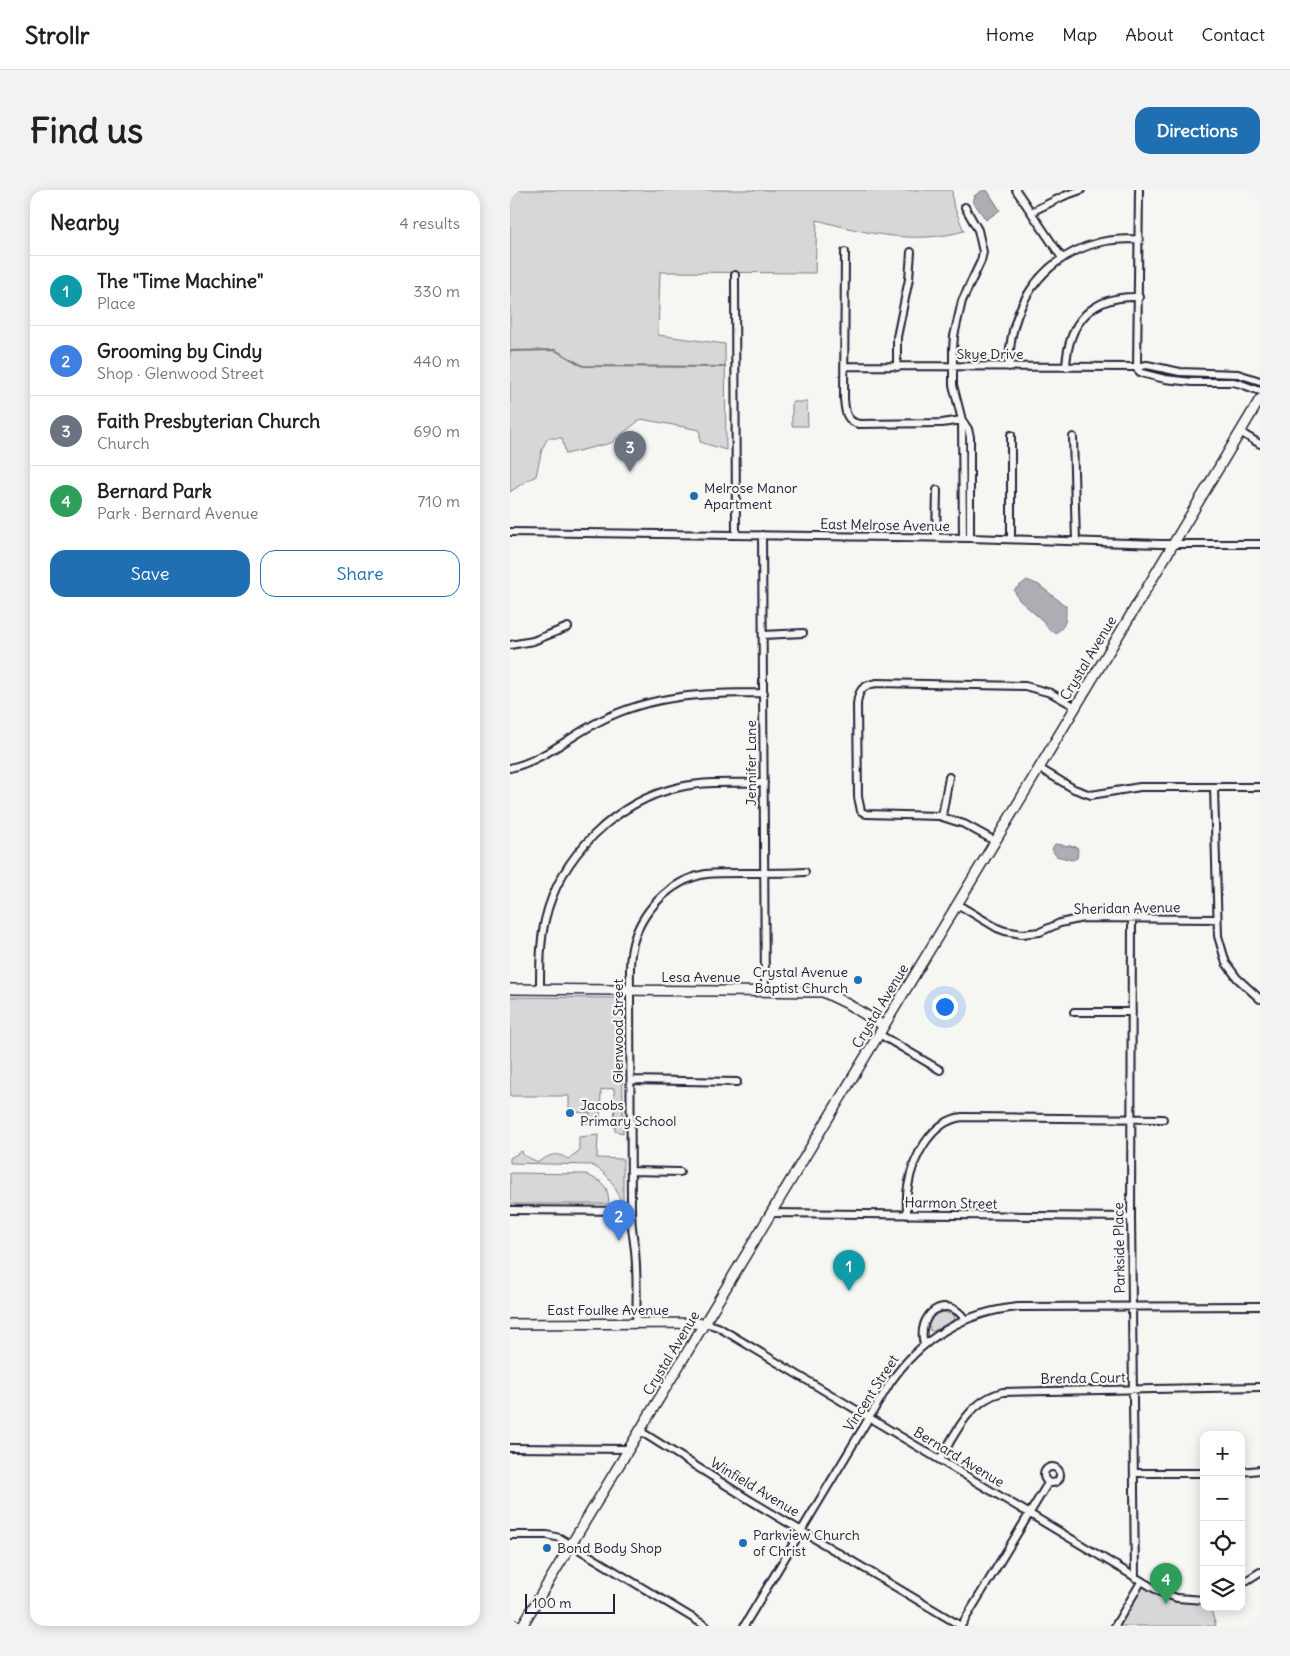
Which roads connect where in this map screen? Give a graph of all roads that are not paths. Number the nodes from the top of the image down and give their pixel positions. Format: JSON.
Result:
{"nodes":[{"id":1,"x":1016,"y":190,"type":"edge"},
{"id":2,"x":1081,"y":190,"type":"edge"},
{"id":3,"x":1139,"y":190,"type":"edge"},
{"id":4,"x":965,"y":207,"type":"dead end"},
{"id":5,"x":1030,"y":212,"type":"junction"},
{"id":6,"x":1139,"y":239,"type":"junction"},
{"id":7,"x":845,"y":252,"type":"dead end"},
{"id":8,"x":911,"y":252,"type":"dead end"},
{"id":9,"x":1062,"y":258,"type":"junction"},
{"id":10,"x":735,"y":275,"type":"dead end"},
{"id":11,"x":1138,"y":297,"type":"junction"},
{"id":12,"x":845,"y":366,"type":"junction"},
{"id":13,"x":897,"y":366,"type":"junction"},
{"id":14,"x":952,"y":367,"type":"junction"},
{"id":15,"x":1009,"y":367,"type":"junction"},
{"id":16,"x":1066,"y":367,"type":"junction"},
{"id":17,"x":1136,"y":367,"type":"junction"},
{"id":18,"x":1200,"y":373,"type":"junction"},
{"id":19,"x":1260,"y":381,"type":"edge"},
{"id":20,"x":1195,"y":382,"type":"junction"},
{"id":21,"x":1260,"y":391,"type":"edge"},
{"id":22,"x":1260,"y":399,"type":"edge"},
{"id":23,"x":962,"y":420,"type":"junction"},
{"id":24,"x":1240,"y":432,"type":"junction"},
{"id":25,"x":1011,"y":436,"type":"dead end"},
{"id":26,"x":1073,"y":438,"type":"dead end"},
{"id":27,"x":1260,"y":444,"type":"edge"},
{"id":28,"x":937,"y":490,"type":"dead end"},
{"id":29,"x":510,"y":532,"type":"edge"},
{"id":30,"x":736,"y":535,"type":"junction"},
{"id":31,"x":762,"y":535,"type":"junction"},
{"id":32,"x":936,"y":538,"type":"junction"},
{"id":33,"x":966,"y":538,"type":"junction"},
{"id":34,"x":1011,"y":539,"type":"junction"},
{"id":35,"x":1076,"y":541,"type":"junction"},
{"id":36,"x":1173,"y":544,"type":"junction"},
{"id":37,"x":1260,"y":544,"type":"edge"},
{"id":38,"x":568,"y":627,"type":"dead end"},
{"id":39,"x":803,"y":633,"type":"dead end"},
{"id":40,"x":763,"y":635,"type":"junction"},
{"id":41,"x":510,"y":645,"type":"edge"},
{"id":42,"x":764,"y":693,"type":"junction"},
{"id":43,"x":1076,"y":707,"type":"junction"},
{"id":44,"x":510,"y":768,"type":"edge"},
{"id":45,"x":1039,"y":768,"type":"junction"},
{"id":46,"x":949,"y":778,"type":"dead end"},
{"id":47,"x":764,"y":783,"type":"junction"},
{"id":48,"x":1214,"y":787,"type":"junction"},
{"id":49,"x":1260,"y":787,"type":"edge"},
{"id":50,"x":942,"y":816,"type":"junction"},
{"id":51,"x":995,"y":841,"type":"junction"},
{"id":52,"x":805,"y":872,"type":"dead end"},
{"id":53,"x":764,"y":874,"type":"junction"},
{"id":54,"x":957,"y":904,"type":"junction"},
{"id":55,"x":1132,"y":918,"type":"junction"},
{"id":56,"x":1216,"y":919,"type":"junction"},
{"id":57,"x":510,"y":989,"type":"edge"},
{"id":58,"x":540,"y":989,"type":"junction"},
{"id":59,"x":630,"y":990,"type":"junction"},
{"id":60,"x":764,"y":991,"type":"junction"},
{"id":61,"x":1260,"y":999,"type":"edge"},
{"id":62,"x":1074,"y":1012,"type":"dead end"},
{"id":63,"x":1132,"y":1012,"type":"junction"},
{"id":64,"x":882,"y":1030,"type":"junction"},
{"id":65,"x":940,"y":1070,"type":"dead end"},
{"id":66,"x":631,"y":1080,"type":"junction"},
{"id":67,"x":737,"y":1082,"type":"dead end"},
{"id":68,"x":1132,"y":1119,"type":"junction"},
{"id":69,"x":1164,"y":1119,"type":"dead end"},
{"id":70,"x":631,"y":1171,"type":"junction"},
{"id":71,"x":680,"y":1172,"type":"dead end"},
{"id":72,"x":510,"y":1210,"type":"edge"},
{"id":73,"x":631,"y":1211,"type":"junction"},
{"id":74,"x":771,"y":1213,"type":"junction"},
{"id":75,"x":907,"y":1215,"type":"junction"},
{"id":76,"x":1131,"y":1217,"type":"junction"},
{"id":77,"x":1260,"y":1306,"type":"edge"},
{"id":78,"x":1132,"y":1307,"type":"junction"},
{"id":79,"x":966,"y":1319,"type":"junction"},
{"id":80,"x":705,"y":1323,"type":"junction"},
{"id":81,"x":510,"y":1324,"type":"edge"},
{"id":82,"x":636,"y":1324,"type":"junction"},
{"id":83,"x":924,"y":1344,"type":"junction"},
{"id":84,"x":1260,"y":1388,"type":"edge"},
{"id":85,"x":1132,"y":1389,"type":"junction"},
{"id":86,"x":868,"y":1417,"type":"junction"},
{"id":87,"x":640,"y":1432,"type":"junction"},
{"id":88,"x":510,"y":1448,"type":"edge"},
{"id":89,"x":629,"y":1449,"type":"junction"},
{"id":90,"x":940,"y":1460,"type":"junction"},
{"id":91,"x":1260,"y":1470,"type":"edge"},
{"id":92,"x":1245,"y":1472,"type":"edge"},
{"id":93,"x":1200,"y":1473,"type":"edge"},
{"id":94,"x":1134,"y":1474,"type":"junction"},
{"id":95,"x":1048,"y":1483,"type":"dead end"},
{"id":96,"x":1029,"y":1513,"type":"junction"},
{"id":97,"x":802,"y":1530,"type":"junction"},
{"id":98,"x":510,"y":1535,"type":"edge"},
{"id":99,"x":572,"y":1544,"type":"junction"},
{"id":100,"x":1260,"y":1572,"type":"edge"},
{"id":101,"x":1138,"y":1580,"type":"junction"},
{"id":102,"x":1245,"y":1581,"type":"edge"},
{"id":103,"x":1200,"y":1600,"type":"edge"},
{"id":104,"x":510,"y":1623,"type":"edge"},
{"id":105,"x":522,"y":1626,"type":"edge"},
{"id":106,"x":706,"y":1626,"type":"edge"},
{"id":107,"x":744,"y":1626,"type":"edge"},
{"id":108,"x":961,"y":1626,"type":"edge"},
{"id":109,"x":1115,"y":1626,"type":"edge"}],
"edges":[{"from":1,"to":5,"type":"street"},
{"from":2,"to":5,"type":"street"},
{"from":3,"to":6,"type":"street"},
{"from":4,"to":14,"type":"street"},
{"from":5,"to":9,"type":"street"},
{"from":6,"to":9,"type":"street"},
{"from":6,"to":11,"type":"street"},
{"from":7,"to":12,"type":"street"},
{"from":8,"to":13,"type":"street"},
{"from":9,"to":15,"type":"street"},
{"from":10,"to":30,"type":"street"},
{"from":11,"to":16,"type":"street"},
{"from":11,"to":17,"type":"street"},
{"from":12,"to":13,"type":"street","name":"Skye Drive"},
{"from":12,"to":23,"type":"street"},
{"from":13,"to":14,"type":"street","name":"Skye Drive"},
{"from":14,"to":15,"type":"street","name":"Skye Drive"},
{"from":14,"to":23,"type":"street"},
{"from":15,"to":16,"type":"street","name":"Skye Drive"},
{"from":16,"to":17,"type":"street","name":"Skye Drive"},
{"from":17,"to":18,"type":"street","name":"Skye Drive"},
{"from":17,"to":20,"type":"street","name":"Skye Drive"},
{"from":18,"to":19,"type":"street","name":"Skye Drive"},
{"from":18,"to":20,"type":"street"},
{"from":20,"to":21,"type":"street","name":"Skye Drive"},
{"from":22,"to":24,"type":"street","name":"Crystal Avenue"},
{"from":23,"to":33,"type":"street"},
{"from":24,"to":27,"type":"street"},
{"from":24,"to":36,"type":"street","name":"Crystal Avenue"},
{"from":25,"to":34,"type":"street"},
{"from":26,"to":35,"type":"street"},
{"from":28,"to":32,"type":"street"},
{"from":29,"to":30,"type":"street","name":"East Melrose Avenue"},
{"from":30,"to":31,"type":"street","name":"East Melrose Avenue"},
{"from":31,"to":32,"type":"street","name":"East Melrose Avenue"},
{"from":31,"to":40,"type":"street","name":"Jennifer Lane"},
{"from":32,"to":33,"type":"street","name":"East Melrose Avenue"},
{"from":33,"to":34,"type":"street","name":"East Melrose Avenue"},
{"from":34,"to":35,"type":"street","name":"East Melrose Avenue"},
{"from":35,"to":36,"type":"street","name":"East Melrose Avenue"},
{"from":36,"to":37,"type":"street","name":"East Melrose Avenue"},
{"from":36,"to":43,"type":"street","name":"Crystal Avenue"},
{"from":38,"to":41,"type":"street"},
{"from":39,"to":40,"type":"street"},
{"from":40,"to":42,"type":"street","name":"Jennifer Lane"},
{"from":42,"to":44,"type":"street"},
{"from":42,"to":47,"type":"street","name":"Jennifer Lane"},
{"from":43,"to":45,"type":"street","name":"Crystal Avenue"},
{"from":43,"to":50,"type":"street"},
{"from":45,"to":48,"type":"street"},
{"from":45,"to":51,"type":"street","name":"Crystal Avenue"},
{"from":46,"to":50,"type":"street"},
{"from":47,"to":53,"type":"street","name":"Jennifer Lane"},
{"from":47,"to":58,"type":"street"},
{"from":48,"to":49,"type":"street"},
{"from":48,"to":56,"type":"street"},
{"from":50,"to":51,"type":"street"},
{"from":51,"to":54,"type":"street","name":"Crystal Avenue"},
{"from":52,"to":53,"type":"street","name":"Glenwood Street"},
{"from":53,"to":59,"type":"street","name":"Glenwood Street"},
{"from":53,"to":60,"type":"street","name":"Jennifer Lane"},
{"from":54,"to":55,"type":"street","name":"Sheridan Avenue"},
{"from":54,"to":64,"type":"street","name":"Crystal Avenue"},
{"from":55,"to":56,"type":"street","name":"Sheridan Avenue"},
{"from":55,"to":63,"type":"street","name":"Parkside Place"},
{"from":56,"to":61,"type":"street"},
{"from":57,"to":58,"type":"street","name":"Lesa Avenue"},
{"from":58,"to":59,"type":"street","name":"Lesa Avenue"},
{"from":59,"to":60,"type":"street","name":"Lesa Avenue"},
{"from":59,"to":66,"type":"street","name":"Glenwood Street"},
{"from":60,"to":64,"type":"street","name":"Lesa Avenue"},
{"from":62,"to":63,"type":"street"},
{"from":63,"to":68,"type":"street","name":"Parkside Place"},
{"from":64,"to":65,"type":"street"},
{"from":64,"to":74,"type":"street","name":"Crystal Avenue"},
{"from":66,"to":67,"type":"street"},
{"from":66,"to":70,"type":"street","name":"Glenwood Street"},
{"from":68,"to":69,"type":"street"},
{"from":68,"to":75,"type":"street"},
{"from":68,"to":76,"type":"street","name":"Parkside Place"},
{"from":70,"to":71,"type":"street"},
{"from":70,"to":73,"type":"street","name":"Glenwood Street"},
{"from":72,"to":73,"type":"street"},
{"from":73,"to":82,"type":"street","name":"Glenwood Street"},
{"from":74,"to":75,"type":"street","name":"Harmon Street"},
{"from":74,"to":80,"type":"street","name":"Crystal Avenue"},
{"from":75,"to":76,"type":"street","name":"Harmon Street"},
{"from":76,"to":78,"type":"street","name":"Parkside Place"},
{"from":77,"to":78,"type":"street","name":"Vincent Street"},
{"from":78,"to":79,"type":"street","name":"Vincent Street"},
{"from":78,"to":85,"type":"street","name":"Parkside Place"},
{"from":79,"to":83,"type":"street","name":"Vincent Street"},
{"from":79,"to":83,"type":"street"},
{"from":80,"to":82,"type":"street","name":"East Foulke Avenue"},
{"from":80,"to":86,"type":"street","name":"Bernard Avenue"},
{"from":80,"to":87,"type":"street","name":"Crystal Avenue"},
{"from":81,"to":82,"type":"street","name":"East Foulke Avenue"},
{"from":83,"to":86,"type":"street","name":"Vincent Street"},
{"from":84,"to":85,"type":"street","name":"Brenda Court"},
{"from":85,"to":90,"type":"street","name":"Brenda Court"},
{"from":85,"to":94,"type":"street","name":"Parkside Place"},
{"from":86,"to":90,"type":"street","name":"Bernard Avenue"},
{"from":86,"to":97,"type":"street","name":"Vincent Street"},
{"from":87,"to":89,"type":"street","name":"Crystal Avenue"},
{"from":87,"to":97,"type":"street","name":"Winfield Avenue"},
{"from":88,"to":89,"type":"street"},
{"from":89,"to":99,"type":"street","name":"Crystal Avenue"},
{"from":90,"to":96,"type":"street","name":"Bernard Avenue"},
{"from":91,"to":92,"type":"street"},
{"from":93,"to":94,"type":"street"},
{"from":94,"to":101,"type":"street","name":"Parkside Place"},
{"from":95,"to":96,"type":"street"},
{"from":96,"to":101,"type":"street","name":"Bernard Avenue"},
{"from":96,"to":108,"type":"street"},
{"from":97,"to":107,"type":"street","name":"Vincent Street"},
{"from":97,"to":108,"type":"street","name":"Winfield Avenue"},
{"from":98,"to":99,"type":"street"},
{"from":99,"to":105,"type":"street","name":"Crystal Avenue"},
{"from":99,"to":106,"type":"street"},
{"from":100,"to":102,"type":"street"},
{"from":101,"to":103,"type":"street","name":"Bernard Avenue"},
{"from":101,"to":109,"type":"street"},
{"from":104,"to":105,"type":"street"}]}
